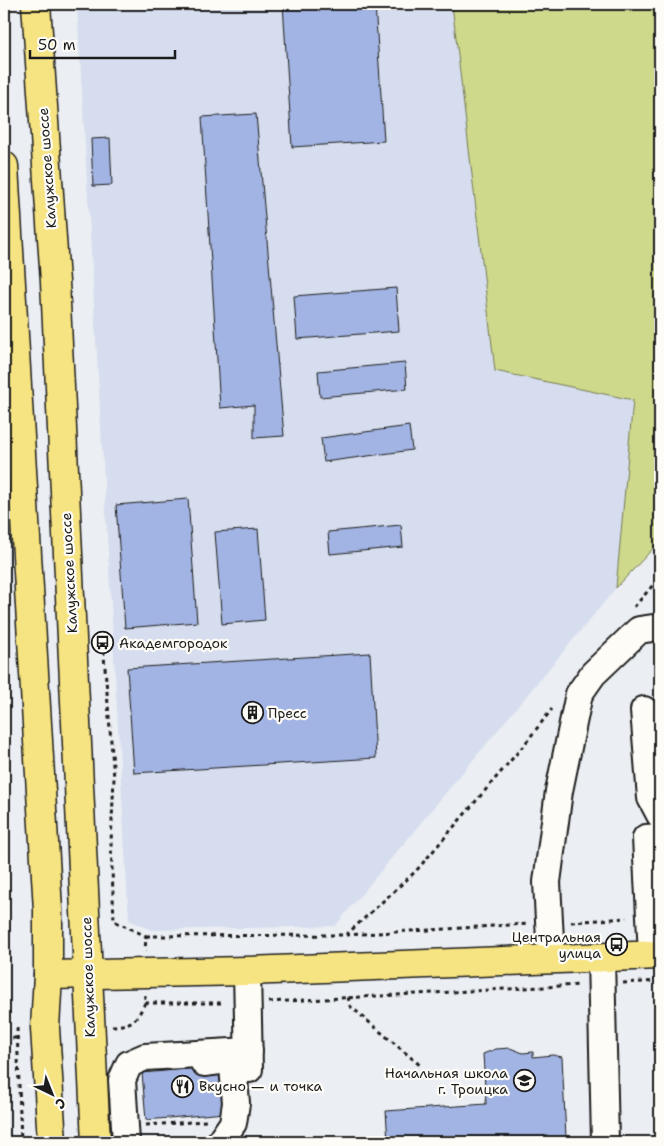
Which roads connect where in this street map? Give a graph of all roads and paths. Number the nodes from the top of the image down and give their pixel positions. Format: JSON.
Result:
{"nodes":[{"id":1,"x":36,"y":4,"type":"edge"},
{"id":2,"x":4,"y":166,"type":"edge"},
{"id":3,"x":7,"y":268,"type":"edge"},
{"id":4,"x":660,"y":577,"type":"edge"},
{"id":5,"x":629,"y":613,"type":"dead end"},
{"id":6,"x":660,"y":627,"type":"edge"},
{"id":7,"x":103,"y":642,"type":"dead end"},
{"id":8,"x":555,"y":706,"type":"dead end"},
{"id":9,"x":644,"y":710,"type":"dead end"},
{"id":10,"x":660,"y":815,"type":"edge"},
{"id":11,"x":660,"y":837,"type":"edge"},
{"id":12,"x":650,"y":917,"type":"junction"},
{"id":13,"x":549,"y":923,"type":"junction"},
{"id":14,"x":146,"y":936,"type":"junction"},
{"id":15,"x":345,"y":936,"type":"junction"},
{"id":16,"x":656,"y":955,"type":"edge"},
{"id":17,"x":601,"y":957,"type":"junction"},
{"id":18,"x":551,"y":959,"type":"junction"},
{"id":19,"x":247,"y":971,"type":"junction"},
{"id":20,"x":145,"y":973,"type":"junction"},
{"id":21,"x":89,"y":974,"type":"junction"},
{"id":22,"x":48,"y":975,"type":"junction"},
{"id":23,"x":660,"y":981,"type":"edge"},
{"id":24,"x":602,"y":984,"type":"junction"},
{"id":25,"x":348,"y":997,"type":"junction"},
{"id":26,"x":145,"y":1003,"type":"junction"},
{"id":27,"x":248,"y":1003,"type":"junction"},
{"id":28,"x":108,"y":1026,"type":"dead end"},
{"id":29,"x":17,"y":1028,"type":"dead end"},
{"id":30,"x":4,"y":1038,"type":"edge"},
{"id":31,"x":17,"y":1038,"type":"junction"},
{"id":32,"x":249,"y":1051,"type":"junction"},
{"id":33,"x":421,"y":1066,"type":"dead end"},
{"id":34,"x":126,"y":1071,"type":"junction"},
{"id":35,"x":214,"y":1132,"type":"edge"},
{"id":36,"x":132,"y":1134,"type":"edge"},
{"id":37,"x":21,"y":1142,"type":"edge"},
{"id":38,"x":52,"y":1142,"type":"edge"},
{"id":39,"x":96,"y":1142,"type":"edge"},
{"id":40,"x":225,"y":1142,"type":"edge"},
{"id":41,"x":605,"y":1142,"type":"edge"}],
"edges":[{"from":1,"to":21,"type":"main road","name":"Калужское шоссе"},
{"from":2,"to":3,"type":"main road"},
{"from":3,"to":22,"type":"main road"},
{"from":4,"to":5,"type":"path"},
{"from":6,"to":13,"type":"lane"},
{"from":7,"to":14,"type":"path"},
{"from":8,"to":15,"type":"path"},
{"from":9,"to":10,"type":"lane"},
{"from":11,"to":12,"type":"lane"},
{"from":12,"to":13,"type":"path"},
{"from":12,"to":16,"type":"lane"},
{"from":13,"to":15,"type":"path"},
{"from":13,"to":18,"type":"lane"},
{"from":14,"to":15,"type":"path"},
{"from":14,"to":20,"type":"path"},
{"from":16,"to":17,"type":"main road"},
{"from":17,"to":18,"type":"main road"},
{"from":17,"to":24,"type":"lane"},
{"from":18,"to":19,"type":"main road"},
{"from":19,"to":20,"type":"main road"},
{"from":19,"to":27,"type":"lane"},
{"from":20,"to":21,"type":"main road"},
{"from":20,"to":26,"type":"path"},
{"from":21,"to":22,"type":"main road"},
{"from":21,"to":39,"type":"main road","name":"Калужское шоссе"},
{"from":22,"to":38,"type":"main road"},
{"from":23,"to":24,"type":"path"},
{"from":24,"to":25,"type":"path"},
{"from":24,"to":41,"type":"lane"},
{"from":25,"to":27,"type":"path"},
{"from":25,"to":33,"type":"path"},
{"from":26,"to":27,"type":"path"},
{"from":26,"to":28,"type":"path"},
{"from":27,"to":32,"type":"lane"},
{"from":29,"to":31,"type":"path"},
{"from":30,"to":31,"type":"path"},
{"from":31,"to":37,"type":"path"},
{"from":32,"to":34,"type":"lane"},
{"from":32,"to":40,"type":"lane"},
{"from":34,"to":35,"type":"lane"},
{"from":34,"to":36,"type":"lane"},
{"from":35,"to":36,"type":"path"}]}
